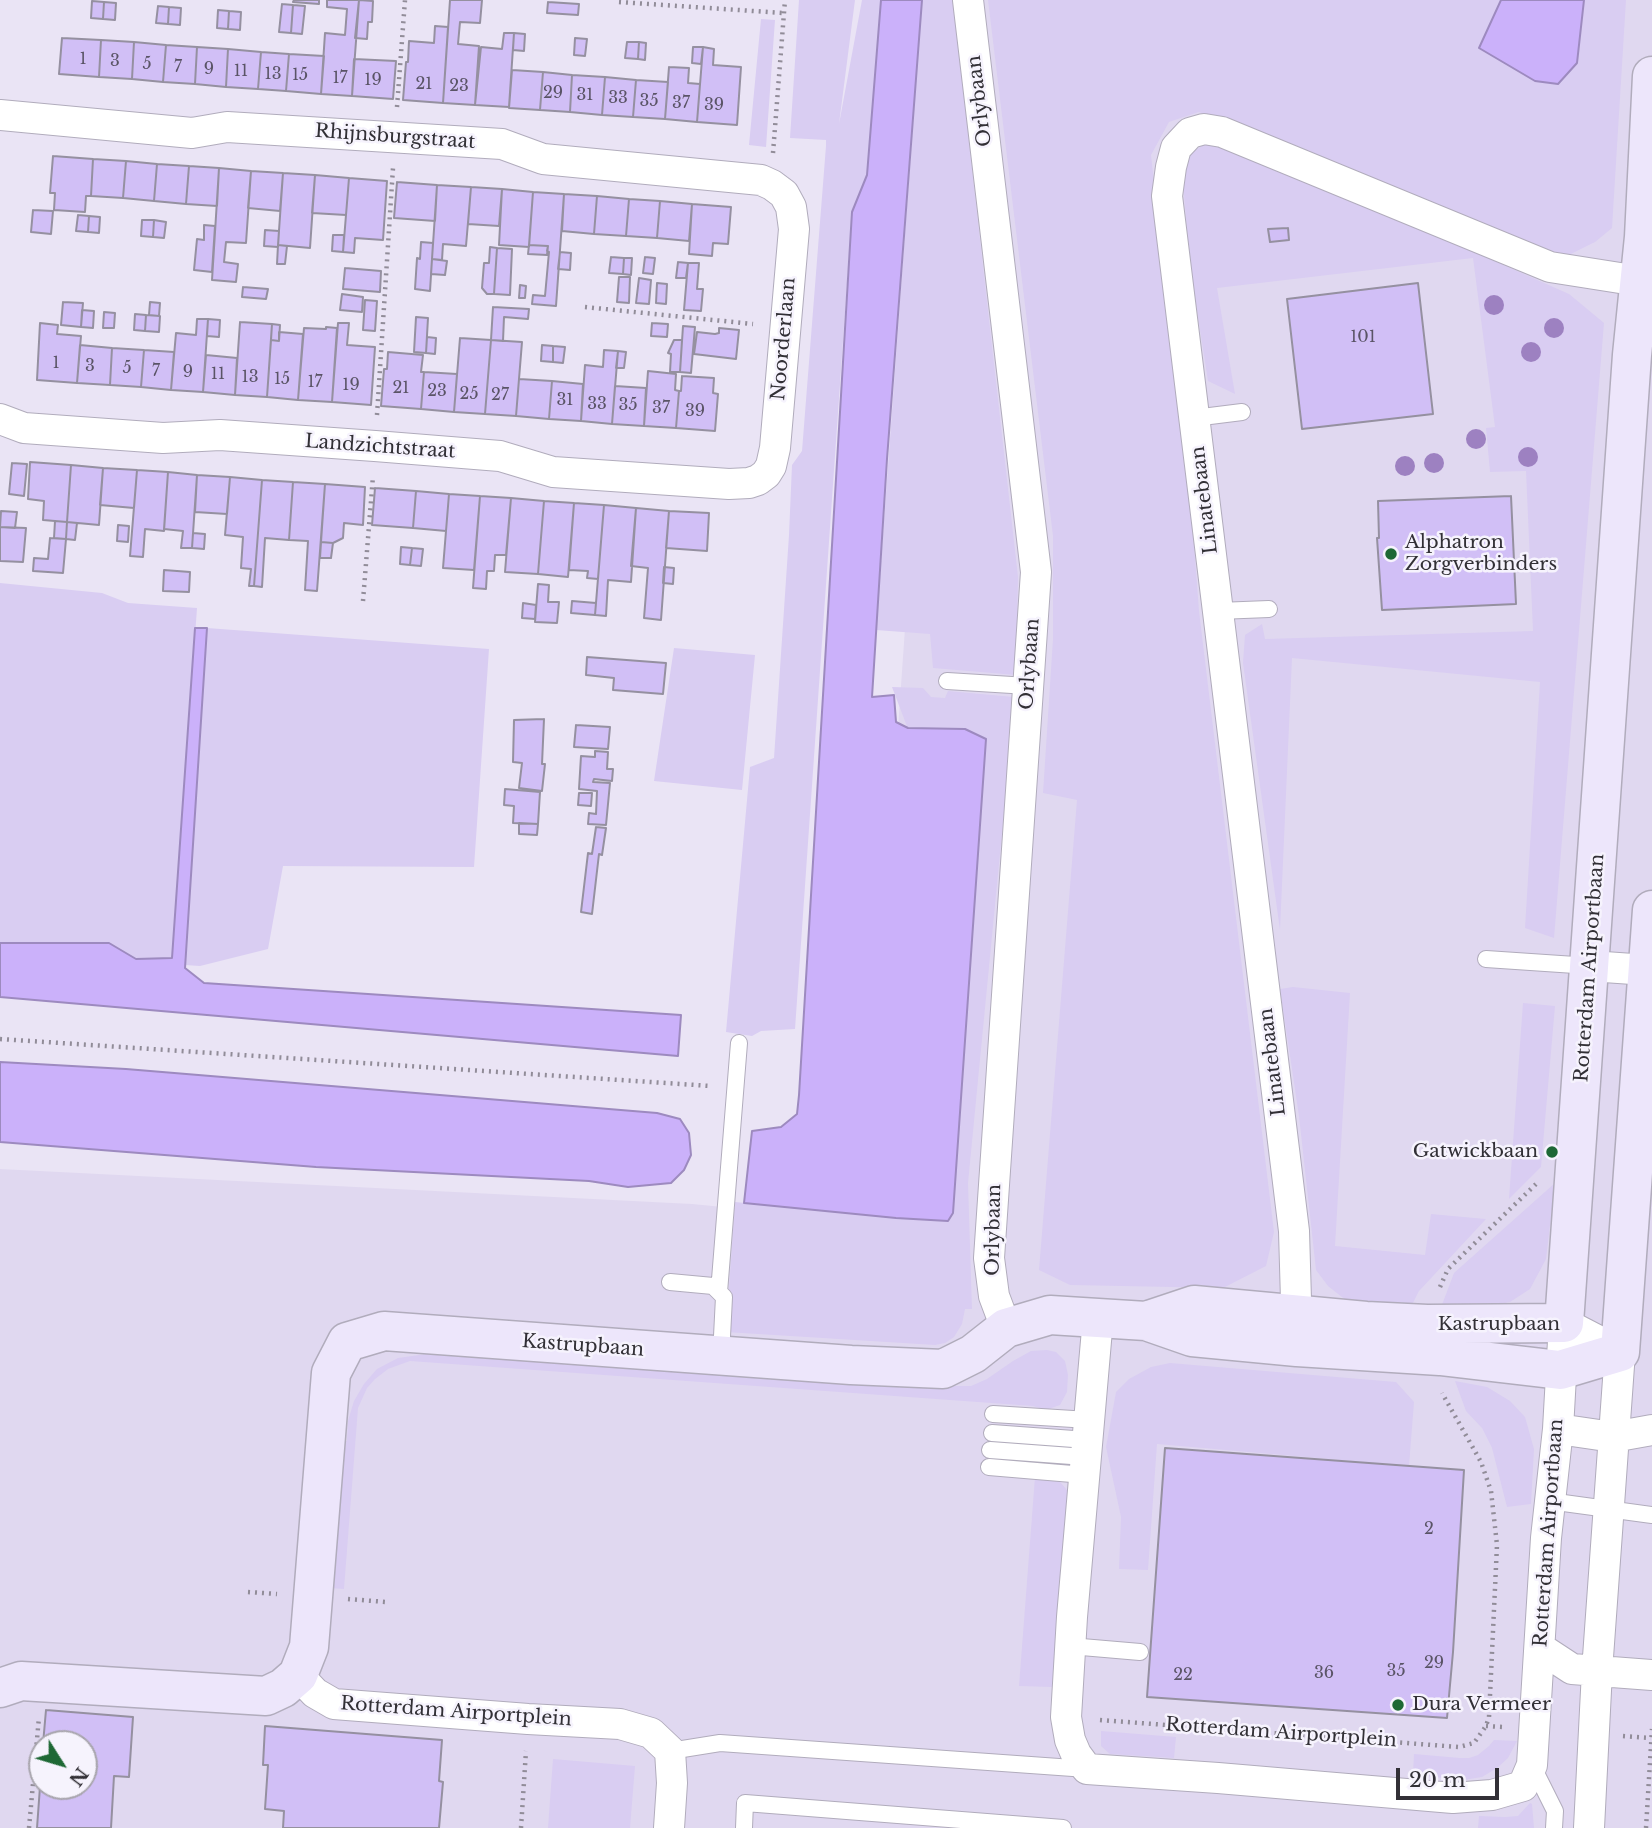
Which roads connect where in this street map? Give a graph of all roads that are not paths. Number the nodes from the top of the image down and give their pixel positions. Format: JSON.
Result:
{"nodes":[{"id":1,"x":968,"y":0,"type":"edge"},
{"id":2,"x":1652,"y":76,"type":"edge"},
{"id":3,"x":0,"y":115,"type":"edge"},
{"id":4,"x":778,"y":189,"type":"joint"},
{"id":5,"x":1639,"y":281,"type":"junction"},
{"id":6,"x":1642,"y":356,"type":"edge"},
{"id":7,"x":1242,"y":412,"type":"dead end"},
{"id":8,"x":1195,"y":418,"type":"junction"},
{"id":9,"x":0,"y":419,"type":"edge"},
{"id":10,"x":758,"y":480,"type":"joint"},
{"id":11,"x":1269,"y":609,"type":"dead end"},
{"id":12,"x":1218,"y":611,"type":"junction"},
{"id":13,"x":947,"y":681,"type":"dead end"},
{"id":14,"x":1028,"y":686,"type":"junction"},
{"id":15,"x":1652,"y":910,"type":"edge"},
{"id":16,"x":1486,"y":958,"type":"dead end"},
{"id":17,"x":1590,"y":966,"type":"junction"},
{"id":18,"x":1647,"y":971,"type":"junction"},
{"id":19,"x":739,"y":1043,"type":"dead end"},
{"id":20,"x":670,"y":1282,"type":"dead end"},
{"id":21,"x":719,"y":1292,"type":"junction"},
{"id":22,"x":1098,"y":1318,"type":"junction"},
{"id":23,"x":1564,"y":1322,"type":"junction"},
{"id":24,"x":1006,"y":1328,"type":"junction"},
{"id":25,"x":1297,"y":1331,"type":"junction"},
{"id":26,"x":1434,"y":1340,"type":"junction"},
{"id":27,"x":1620,"y":1352,"type":"junction"},
{"id":28,"x":721,"y":1356,"type":"junction"},
{"id":29,"x":1560,"y":1370,"type":"junction"},
{"id":30,"x":993,"y":1414,"type":"dead end"},
{"id":31,"x":1558,"y":1429,"type":"junction"},
{"id":32,"x":1652,"y":1430,"type":"edge"},
{"id":33,"x":992,"y":1433,"type":"dead end"},
{"id":34,"x":1613,"y":1437,"type":"junction"},
{"id":35,"x":1086,"y":1448,"type":"junction"},
{"id":36,"x":990,"y":1450,"type":"dead end"},
{"id":37,"x":989,"y":1467,"type":"dead end"},
{"id":38,"x":1549,"y":1501,"type":"junction"},
{"id":39,"x":1608,"y":1511,"type":"junction"},
{"id":40,"x":1652,"y":1516,"type":"edge"},
{"id":41,"x":1070,"y":1646,"type":"junction"},
{"id":42,"x":1540,"y":1648,"type":"junction"},
{"id":43,"x":1140,"y":1651,"type":"dead end"},
{"id":44,"x":1597,"y":1671,"type":"junction"},
{"id":45,"x":298,"y":1675,"type":"junction"},
{"id":46,"x":1652,"y":1675,"type":"edge"},
{"id":47,"x":0,"y":1688,"type":"edge"},
{"id":48,"x":670,"y":1751,"type":"junction"},
{"id":49,"x":1532,"y":1765,"type":"junction"},
{"id":50,"x":1087,"y":1769,"type":"junction"},
{"id":51,"x":668,"y":1828,"type":"edge"},
{"id":52,"x":744,"y":1828,"type":"edge"},
{"id":53,"x":1063,"y":1828,"type":"edge"},
{"id":54,"x":1554,"y":1828,"type":"edge"},
{"id":55,"x":1589,"y":1828,"type":"edge"}],
"edges":[{"from":1,"to":14,"type":"street","name":"Orlybaan"},
{"from":2,"to":5,"type":"main road","name":"Rotterdam Airportbaan"},
{"from":3,"to":4,"type":"street","name":"Rhijnsburgstraat"},
{"from":4,"to":10,"type":"street","name":"Noorderlaan"},
{"from":5,"to":6,"type":"main road","name":"Rotterdam Airportbaan"},
{"from":5,"to":8,"type":"street","name":"Linatebaan"},
{"from":6,"to":17,"type":"main road","name":"Rotterdam Airportbaan"},
{"from":7,"to":8,"type":"lane"},
{"from":8,"to":12,"type":"street","name":"Linatebaan"},
{"from":9,"to":10,"type":"street","name":"Landzichtstraat"},
{"from":11,"to":12,"type":"lane"},
{"from":12,"to":25,"type":"street","name":"Linatebaan"},
{"from":13,"to":14,"type":"lane"},
{"from":14,"to":24,"type":"street","name":"Orlybaan"},
{"from":15,"to":18,"type":"main road"},
{"from":16,"to":17,"type":"lane"},
{"from":17,"to":18,"type":"street"},
{"from":17,"to":23,"type":"main road","name":"Rotterdam Airportbaan"},
{"from":18,"to":27,"type":"main road"},
{"from":19,"to":21,"type":"lane"},
{"from":20,"to":21,"type":"lane"},
{"from":21,"to":28,"type":"lane"},
{"from":22,"to":24,"type":"main road","name":"Kastrupbaan"},
{"from":22,"to":25,"type":"main road","name":"Kastrupbaan"},
{"from":22,"to":35,"type":"street"},
{"from":23,"to":26,"type":"main road","name":"Kastrupbaan"},
{"from":23,"to":27,"type":"street","name":"Kastrupbaan"},
{"from":23,"to":29,"type":"street","name":"Rotterdam Airportbaan"},
{"from":24,"to":28,"type":"main road","name":"Kastrupbaan"},
{"from":25,"to":26,"type":"main road","name":"Kastrupbaan"},
{"from":26,"to":29,"type":"main road","name":"Kastrupbaan"},
{"from":27,"to":29,"type":"main road","name":"Kastrupbaan"},
{"from":27,"to":34,"type":"street"},
{"from":28,"to":45,"type":"main road","name":"Kastrupbaan"},
{"from":29,"to":31,"type":"street","name":"Rotterdam Airportbaan"},
{"from":30,"to":35,"type":"lane"},
{"from":31,"to":34,"type":"street"},
{"from":31,"to":38,"type":"street","name":"Rotterdam Airportbaan"},
{"from":32,"to":34,"type":"street"},
{"from":33,"to":35,"type":"lane"},
{"from":34,"to":39,"type":"street"},
{"from":35,"to":36,"type":"lane"},
{"from":35,"to":37,"type":"lane"},
{"from":35,"to":41,"type":"street"},
{"from":38,"to":39,"type":"lane"},
{"from":38,"to":42,"type":"street","name":"Rotterdam Airportbaan"},
{"from":39,"to":40,"type":"lane"},
{"from":39,"to":44,"type":"street"},
{"from":41,"to":43,"type":"lane"},
{"from":41,"to":50,"type":"street"},
{"from":42,"to":44,"type":"street"},
{"from":42,"to":49,"type":"street","name":"Rotterdam Airportbaan"},
{"from":44,"to":46,"type":"street"},
{"from":44,"to":55,"type":"street"},
{"from":45,"to":47,"type":"main road"},
{"from":45,"to":48,"type":"street","name":"Rotterdam Airportplein"},
{"from":48,"to":50,"type":"lane"},
{"from":48,"to":51,"type":"street"},
{"from":49,"to":50,"type":"street"},
{"from":49,"to":54,"type":"lane"},
{"from":52,"to":53,"type":"lane"}]}
